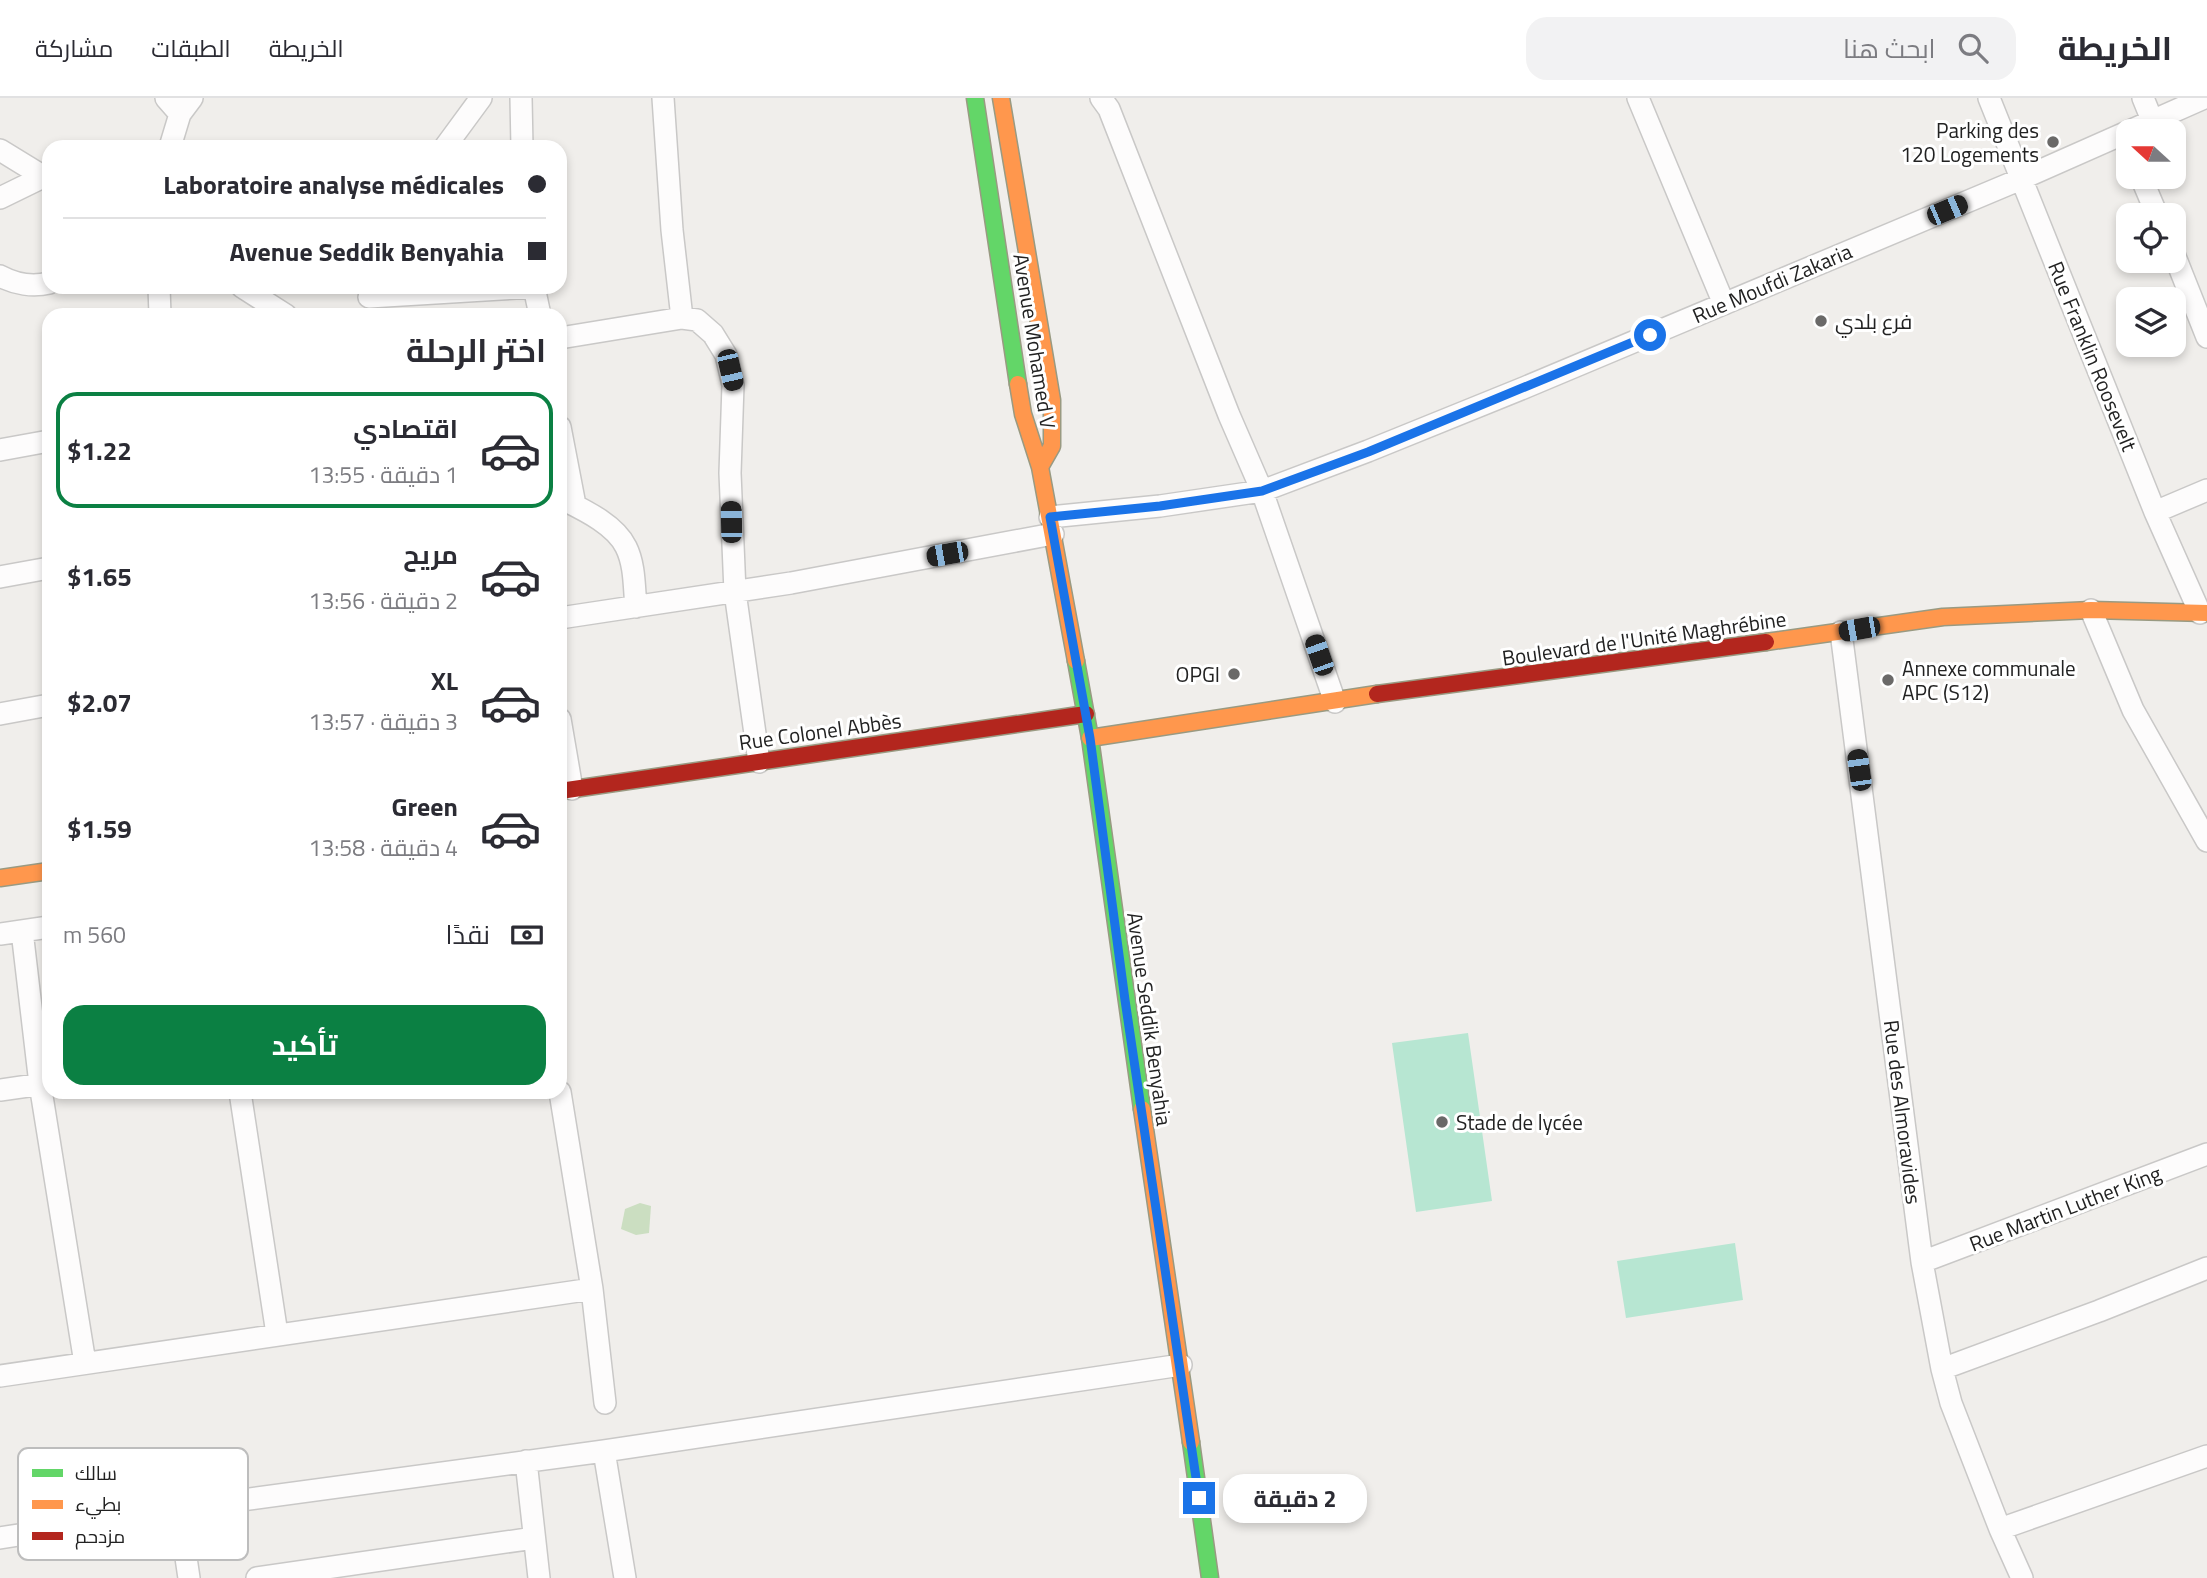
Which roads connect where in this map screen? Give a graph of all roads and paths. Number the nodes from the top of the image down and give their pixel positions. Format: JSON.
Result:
{"nodes":[{"id":1,"x":481,"y":98,"type":"edge"},
{"id":2,"x":521,"y":98,"type":"edge"},
{"id":3,"x":663,"y":98,"type":"edge"},
{"id":4,"x":1001,"y":98,"type":"edge"},
{"id":5,"x":1101,"y":98,"type":"edge"},
{"id":6,"x":1638,"y":98,"type":"edge"},
{"id":7,"x":1989,"y":98,"type":"edge"},
{"id":8,"x":2143,"y":98,"type":"edge"},
{"id":9,"x":2204,"y":98,"type":"edge"},
{"id":10,"x":976,"y":100,"type":"edge"},
{"id":11,"x":179,"y":103,"type":"edge"},
{"id":12,"x":2152,"y":119,"type":"edge"},
{"id":13,"x":2154,"y":119,"type":"edge"},
{"id":14,"x":171,"y":140,"type":"edge"},
{"id":15,"x":450,"y":140,"type":"edge"},
{"id":16,"x":522,"y":140,"type":"edge"},
{"id":17,"x":2116,"y":142,"type":"edge"},
{"id":18,"x":0,"y":150,"type":"edge"},
{"id":19,"x":42,"y":176,"type":"edge"},
{"id":20,"x":2021,"y":179,"type":"junction"},
{"id":21,"x":42,"y":180,"type":"edge"},
{"id":22,"x":0,"y":198,"type":"edge"},
{"id":23,"x":2182,"y":273,"type":"edge"},
{"id":24,"x":0,"y":276,"type":"edge"},
{"id":25,"x":42,"y":285,"type":"edge"},
{"id":26,"x":253,"y":294,"type":"edge"},
{"id":27,"x":444,"y":294,"type":"edge"},
{"id":28,"x":366,"y":300,"type":"edge"},
{"id":29,"x":1724,"y":304,"type":"junction"},
{"id":30,"x":275,"y":308,"type":"edge"},
{"id":31,"x":682,"y":318,"type":"junction"},
{"id":32,"x":567,"y":337,"type":"edge"},
{"id":33,"x":2207,"y":337,"type":"edge"},
{"id":34,"x":42,"y":442,"type":"edge"},
{"id":35,"x":0,"y":450,"type":"edge"},
{"id":36,"x":1040,"y":467,"type":"junction"},
{"id":37,"x":2207,"y":490,"type":"edge"},
{"id":38,"x":1262,"y":491,"type":"junction"},
{"id":39,"x":567,"y":502,"type":"edge"},
{"id":40,"x":2155,"y":512,"type":"junction"},
{"id":41,"x":1052,"y":525,"type":"junction"},
{"id":42,"x":42,"y":569,"type":"edge"},
{"id":43,"x":0,"y":577,"type":"edge"},
{"id":44,"x":735,"y":592,"type":"junction"},
{"id":45,"x":636,"y":607,"type":"junction"},
{"id":46,"x":2091,"y":610,"type":"junction"},
{"id":47,"x":2203,"y":613,"type":"edge"},
{"id":48,"x":567,"y":617,"type":"edge"},
{"id":49,"x":1841,"y":632,"type":"junction"},
{"id":50,"x":1335,"y":702,"type":"junction"},
{"id":51,"x":42,"y":706,"type":"edge"},
{"id":52,"x":0,"y":714,"type":"edge"},
{"id":53,"x":1086,"y":714,"type":"junction"},
{"id":54,"x":1090,"y":738,"type":"junction"},
{"id":55,"x":759,"y":762,"type":"junction"},
{"id":56,"x":567,"y":790,"type":"edge"},
{"id":57,"x":2207,"y":841,"type":"edge"},
{"id":58,"x":42,"y":872,"type":"edge"},
{"id":59,"x":0,"y":878,"type":"edge"},
{"id":60,"x":42,"y":928,"type":"edge"},
{"id":61,"x":22,"y":931,"type":"junction"},
{"id":62,"x":0,"y":934,"type":"edge"},
{"id":63,"x":42,"y":1069,"type":"edge"},
{"id":64,"x":42,"y":1083,"type":"edge"},
{"id":65,"x":0,"y":1090,"type":"edge"},
{"id":66,"x":46,"y":1099,"type":"edge"},
{"id":67,"x":241,"y":1099,"type":"edge"},
{"id":68,"x":561,"y":1099,"type":"edge"},
{"id":69,"x":2207,"y":1154,"type":"edge"},
{"id":70,"x":1922,"y":1262,"type":"junction"},
{"id":71,"x":2207,"y":1268,"type":"edge"},
{"id":72,"x":592,"y":1289,"type":"junction"},
{"id":73,"x":277,"y":1334,"type":"junction"},
{"id":74,"x":85,"y":1363,"type":"junction"},
{"id":75,"x":1181,"y":1365,"type":"junction"},
{"id":76,"x":1942,"y":1369,"type":"junction"},
{"id":77,"x":0,"y":1376,"type":"edge"},
{"id":78,"x":606,"y":1403,"type":"dead end"},
{"id":79,"x":604,"y":1451,"type":"junction"},
{"id":80,"x":2207,"y":1456,"type":"edge"},
{"id":81,"x":526,"y":1461,"type":"junction"},
{"id":82,"x":248,"y":1500,"type":"edge"},
{"id":83,"x":2000,"y":1529,"type":"junction"},
{"id":84,"x":18,"y":1535,"type":"edge"},
{"id":85,"x":0,"y":1538,"type":"edge"},
{"id":86,"x":534,"y":1538,"type":"junction"},
{"id":87,"x":187,"y":1560,"type":"edge"},
{"id":88,"x":291,"y":1576,"type":"edge"},
{"id":89,"x":190,"y":1578,"type":"edge"},
{"id":90,"x":257,"y":1578,"type":"edge"},
{"id":91,"x":538,"y":1578,"type":"edge"},
{"id":92,"x":625,"y":1578,"type":"edge"},
{"id":93,"x":1210,"y":1578,"type":"edge"},
{"id":94,"x":2022,"y":1578,"type":"edge"}],
"edges":[{"from":1,"to":15,"type":"street"},
{"from":2,"to":16,"type":"street"},
{"from":3,"to":31,"type":"street"},
{"from":4,"to":10,"type":"street"},
{"from":4,"to":36,"type":"street","name":"Avenue Mohamed V"},
{"from":5,"to":38,"type":"street"},
{"from":6,"to":29,"type":"street"},
{"from":7,"to":20,"type":"street","name":"Rue Franklin Roosevelt"},
{"from":8,"to":12,"type":"street"},
{"from":9,"to":13,"type":"street","name":"Rue Moufdi Zakaria"},
{"from":10,"to":36,"type":"street","name":"Avenue Mohamed V"},
{"from":11,"to":14,"type":"street"},
{"from":17,"to":20,"type":"street","name":"Rue Moufdi Zakaria"},
{"from":18,"to":19,"type":"street"},
{"from":20,"to":29,"type":"street","name":"Rue Moufdi Zakaria"},
{"from":20,"to":40,"type":"street","name":"Rue Franklin Roosevelt"},
{"from":21,"to":22,"type":"street"},
{"from":23,"to":33,"type":"street"},
{"from":24,"to":25,"type":"street"},
{"from":26,"to":30,"type":"street"},
{"from":27,"to":28,"type":"street"},
{"from":29,"to":38,"type":"street","name":"Rue Moufdi Zakaria"},
{"from":31,"to":32,"type":"street"},
{"from":31,"to":44,"type":"street"},
{"from":34,"to":35,"type":"street"},
{"from":36,"to":41,"type":"street","name":"Avenue Seddik Benyahia"},
{"from":37,"to":40,"type":"street"},
{"from":38,"to":41,"type":"street","name":"Rue Moufdi Zakaria"},
{"from":38,"to":50,"type":"street"},
{"from":39,"to":45,"type":"street"},
{"from":40,"to":47,"type":"street","name":"Rue Franklin Roosevelt"},
{"from":41,"to":44,"type":"street","name":"Rue Moufdi Zakaria"},
{"from":41,"to":53,"type":"street","name":"Avenue Seddik Benyahia"},
{"from":42,"to":43,"type":"street"},
{"from":44,"to":45,"type":"street","name":"Rue Moufdi Zakaria"},
{"from":44,"to":55,"type":"street"},
{"from":45,"to":48,"type":"street","name":"Rue Moufdi Zakaria"},
{"from":46,"to":47,"type":"street","name":"Boulevard de l'Unité Maghrébine"},
{"from":46,"to":49,"type":"street","name":"Boulevard de l'Unité Maghrébine"},
{"from":46,"to":57,"type":"street"},
{"from":49,"to":50,"type":"street","name":"Boulevard de l'Unité Maghrébine"},
{"from":49,"to":70,"type":"street","name":"Rue des Almoravides"},
{"from":50,"to":54,"type":"street","name":"Boulevard de l'Unité Maghrébine"},
{"from":51,"to":52,"type":"street"},
{"from":53,"to":54,"type":"street","name":"Avenue Seddik Benyahia"},
{"from":53,"to":55,"type":"street","name":"Rue Colonel Abbès"},
{"from":54,"to":75,"type":"street","name":"Avenue Seddik Benyahia"},
{"from":55,"to":56,"type":"street","name":"Rue Colonel Abbès"},
{"from":58,"to":59,"type":"street"},
{"from":60,"to":61,"type":"street"},
{"from":61,"to":62,"type":"street"},
{"from":61,"to":63,"type":"street"},
{"from":64,"to":65,"type":"street"},
{"from":66,"to":74,"type":"street"},
{"from":67,"to":73,"type":"street"},
{"from":68,"to":72,"type":"street"},
{"from":69,"to":70,"type":"street","name":"Rue Martin Luther King"},
{"from":70,"to":76,"type":"street","name":"Rue des Almoravides"},
{"from":71,"to":76,"type":"street"},
{"from":72,"to":73,"type":"street"},
{"from":72,"to":78,"type":"street"},
{"from":73,"to":74,"type":"street"},
{"from":74,"to":77,"type":"street"},
{"from":75,"to":79,"type":"street"},
{"from":75,"to":93,"type":"street","name":"Avenue Seddik Benyahia"},
{"from":76,"to":83,"type":"street","name":"Rue des Almoravides"},
{"from":79,"to":81,"type":"street"},
{"from":79,"to":92,"type":"street"},
{"from":80,"to":83,"type":"street"},
{"from":81,"to":82,"type":"street"},
{"from":81,"to":86,"type":"street"},
{"from":83,"to":94,"type":"street","name":"Rue des Almoravides"},
{"from":84,"to":85,"type":"street"},
{"from":86,"to":88,"type":"street"},
{"from":86,"to":91,"type":"street"},
{"from":87,"to":89,"type":"street"},
{"from":88,"to":90,"type":"street"}]}
